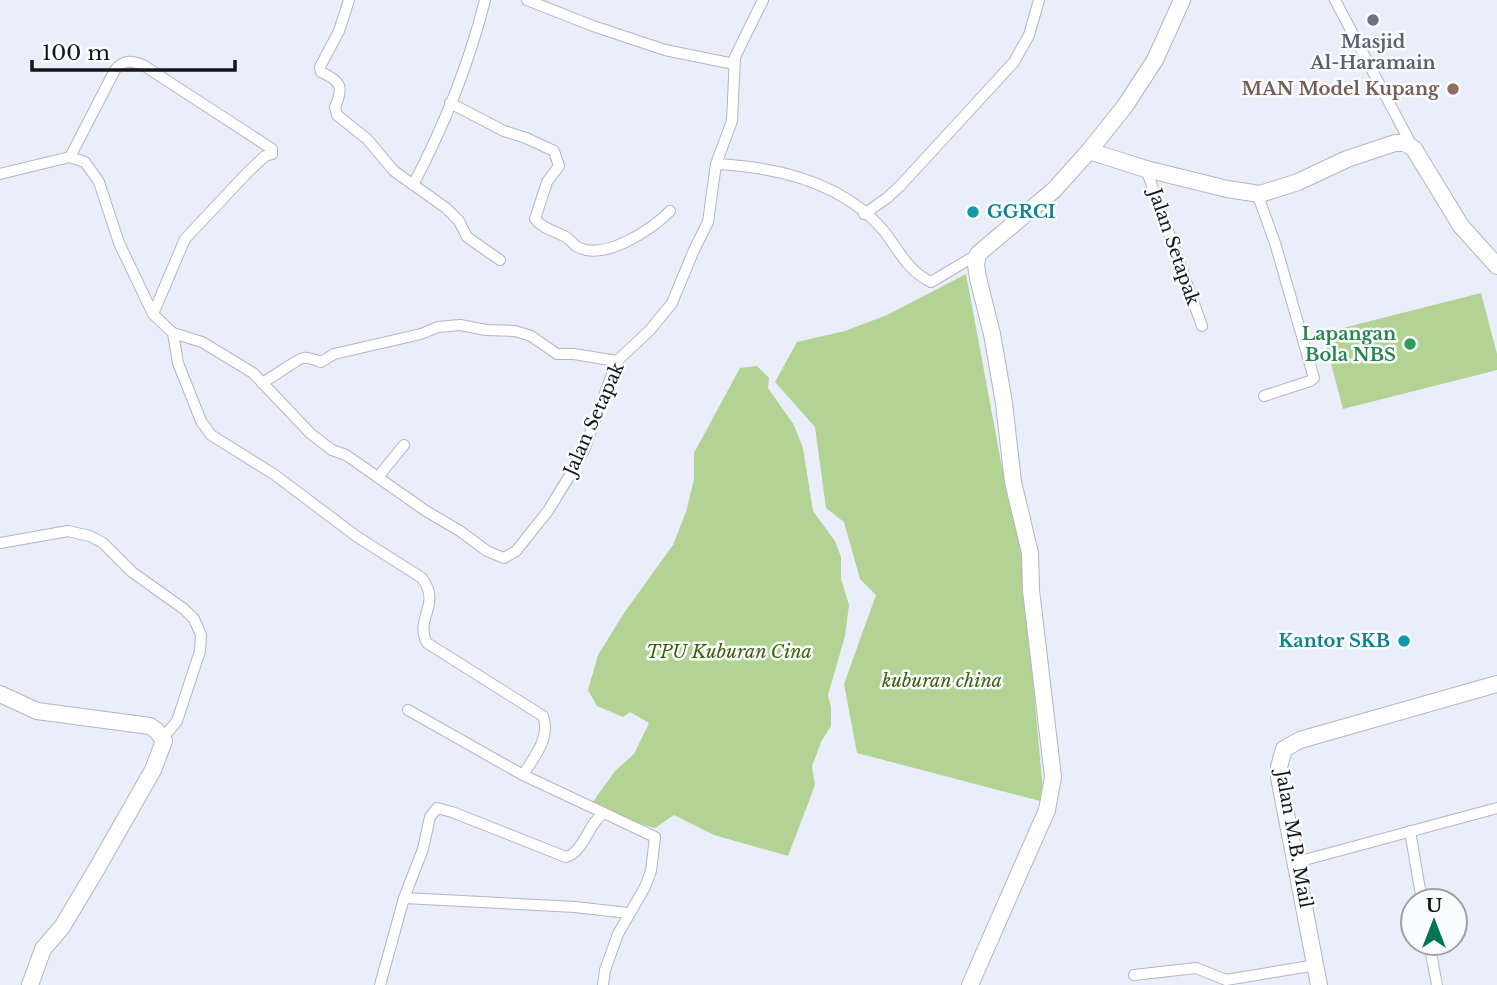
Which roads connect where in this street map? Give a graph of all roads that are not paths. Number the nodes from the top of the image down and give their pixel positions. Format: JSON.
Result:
{"nodes":[{"id":1,"x":349,"y":0,"type":"edge"},
{"id":2,"x":485,"y":0,"type":"edge"},
{"id":3,"x":527,"y":0,"type":"edge"},
{"id":4,"x":763,"y":0,"type":"edge"},
{"id":5,"x":1039,"y":0,"type":"edge"},
{"id":6,"x":1182,"y":0,"type":"edge"},
{"id":7,"x":1335,"y":0,"type":"edge"},
{"id":8,"x":734,"y":64,"type":"junction"},
{"id":9,"x":450,"y":103,"type":"junction"},
{"id":10,"x":1414,"y":149,"type":"junction"},
{"id":11,"x":1089,"y":151,"type":"junction"},
{"id":12,"x":70,"y":157,"type":"junction"},
{"id":13,"x":716,"y":164,"type":"junction"},
{"id":14,"x":1146,"y":169,"type":"junction"},
{"id":15,"x":0,"y":174,"type":"edge"},
{"id":16,"x":413,"y":185,"type":"junction"},
{"id":17,"x":1257,"y":193,"type":"junction"},
{"id":18,"x":670,"y":211,"type":"dead end"},
{"id":19,"x":864,"y":214,"type":"junction"},
{"id":20,"x":978,"y":254,"type":"junction"},
{"id":21,"x":500,"y":260,"type":"dead end"},
{"id":22,"x":1497,"y":266,"type":"edge"},
{"id":23,"x":153,"y":314,"type":"junction"},
{"id":24,"x":1202,"y":326,"type":"dead end"},
{"id":25,"x":173,"y":333,"type":"junction"},
{"id":26,"x":617,"y":361,"type":"junction"},
{"id":27,"x":262,"y":383,"type":"junction"},
{"id":28,"x":1264,"y":396,"type":"dead end"},
{"id":29,"x":404,"y":445,"type":"dead end"},
{"id":30,"x":378,"y":477,"type":"junction"},
{"id":31,"x":0,"y":543,"type":"edge"},
{"id":32,"x":1497,"y":684,"type":"edge"},
{"id":33,"x":0,"y":694,"type":"edge"},
{"id":34,"x":408,"y":710,"type":"dead end"},
{"id":35,"x":162,"y":738,"type":"junction"},
{"id":36,"x":523,"y":775,"type":"junction"},
{"id":37,"x":1497,"y":808,"type":"edge"},
{"id":38,"x":604,"y":813,"type":"junction"},
{"id":39,"x":1410,"y":831,"type":"junction"},
{"id":40,"x":1297,"y":862,"type":"junction"},
{"id":41,"x":1420,"y":887,"type":"edge"},
{"id":42,"x":404,"y":898,"type":"junction"},
{"id":43,"x":628,"y":913,"type":"junction"},
{"id":44,"x":1432,"y":957,"type":"edge"},
{"id":45,"x":1316,"y":965,"type":"junction"},
{"id":46,"x":1134,"y":975,"type":"dead end"},
{"id":47,"x":30,"y":985,"type":"edge"},
{"id":48,"x":380,"y":985,"type":"edge"},
{"id":49,"x":603,"y":985,"type":"edge"},
{"id":50,"x":970,"y":985,"type":"edge"},
{"id":51,"x":1319,"y":985,"type":"edge"},
{"id":52,"x":1437,"y":985,"type":"edge"}],
"edges":[{"from":1,"to":16,"type":"street"},
{"from":2,"to":9,"type":"street"},
{"from":3,"to":8,"type":"street"},
{"from":4,"to":8,"type":"street","name":"Jalan Setapak"},
{"from":5,"to":19,"type":"street"},
{"from":6,"to":11,"type":"street"},
{"from":7,"to":10,"type":"street"},
{"from":8,"to":13,"type":"street","name":"Jalan Setapak"},
{"from":9,"to":16,"type":"street"},
{"from":9,"to":18,"type":"street"},
{"from":10,"to":17,"type":"street"},
{"from":10,"to":22,"type":"street"},
{"from":11,"to":14,"type":"street"},
{"from":11,"to":20,"type":"street"},
{"from":12,"to":15,"type":"street"},
{"from":12,"to":23,"type":"street","name":"Jalan Setapak"},
{"from":12,"to":23,"type":"street"},
{"from":13,"to":19,"type":"street"},
{"from":13,"to":26,"type":"street","name":"Jalan Setapak"},
{"from":14,"to":17,"type":"street"},
{"from":14,"to":24,"type":"street","name":"Jalan Setapak"},
{"from":16,"to":21,"type":"street"},
{"from":17,"to":28,"type":"street"},
{"from":19,"to":20,"type":"street"},
{"from":20,"to":50,"type":"street"},
{"from":23,"to":25,"type":"street","name":"Jalan Setapak"},
{"from":25,"to":27,"type":"street","name":"Jalan Setapak"},
{"from":25,"to":36,"type":"street"},
{"from":26,"to":27,"type":"street"},
{"from":26,"to":30,"type":"street","name":"Jalan Setapak"},
{"from":27,"to":30,"type":"street","name":"Jalan Setapak"},
{"from":29,"to":30,"type":"street"},
{"from":31,"to":35,"type":"street"},
{"from":32,"to":40,"type":"street","name":"Jalan M.B. Mail"},
{"from":33,"to":35,"type":"street"},
{"from":34,"to":36,"type":"street"},
{"from":35,"to":47,"type":"street"},
{"from":36,"to":38,"type":"street"},
{"from":37,"to":39,"type":"street"},
{"from":38,"to":42,"type":"street"},
{"from":38,"to":43,"type":"street"},
{"from":39,"to":40,"type":"street"},
{"from":39,"to":41,"type":"street"},
{"from":40,"to":45,"type":"street","name":"Jalan M.B. Mail"},
{"from":42,"to":43,"type":"street"},
{"from":42,"to":48,"type":"street"},
{"from":43,"to":49,"type":"street"},
{"from":44,"to":52,"type":"street"},
{"from":45,"to":46,"type":"street"},
{"from":45,"to":51,"type":"street","name":"Jalan M.B. Mail"}]}
